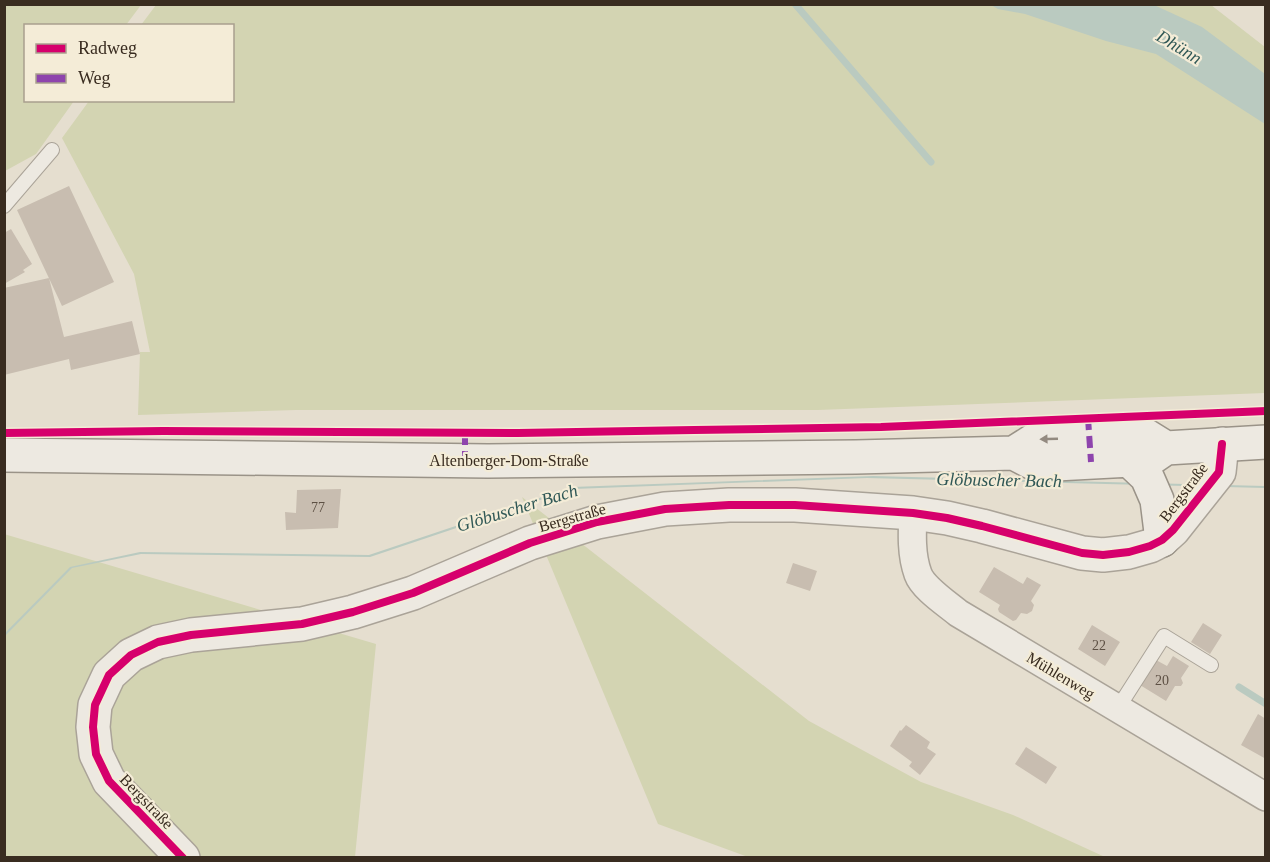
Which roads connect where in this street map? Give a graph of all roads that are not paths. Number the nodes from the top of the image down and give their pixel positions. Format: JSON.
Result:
{"nodes":[{"id":1,"x":52,"y":150,"type":"dead end"},
{"id":2,"x":4,"y":206,"type":"edge"},
{"id":3,"x":1266,"y":442,"type":"edge"},
{"id":4,"x":1222,"y":444,"type":"junction"},
{"id":5,"x":1166,"y":448,"type":"junction"},
{"id":6,"x":1014,"y":453,"type":"junction"},
{"id":7,"x":4,"y":455,"type":"edge"},
{"id":8,"x":1129,"y":460,"type":"junction"},
{"id":9,"x":912,"y":513,"type":"junction"},
{"id":10,"x":1162,"y":540,"type":"junction"},
{"id":11,"x":1211,"y":664,"type":"dead end"},
{"id":12,"x":1118,"y":708,"type":"junction"},
{"id":13,"x":1266,"y":797,"type":"edge"},
{"id":14,"x":183,"y":858,"type":"edge"}],
"edges":[{"from":1,"to":2,"type":"lane"},
{"from":3,"to":4,"type":"main road","name":"Altenberger-Dom-Straße"},
{"from":4,"to":5,"type":"main road","name":"Altenberger-Dom-Straße"},
{"from":4,"to":10,"type":"main road","name":"Bergstraße"},
{"from":5,"to":6,"type":"main road","name":"Altenberger-Dom-Straße","one_way":true},
{"from":5,"to":8,"type":"main road","name":"Altenberger-Dom-Straße"},
{"from":6,"to":7,"type":"main road","name":"Altenberger-Dom-Straße"},
{"from":6,"to":8,"type":"main road","name":"Altenberger-Dom-Straße"},
{"from":8,"to":10,"type":"main road"},
{"from":9,"to":10,"type":"main road","name":"Bergstraße"},
{"from":9,"to":12,"type":"street","name":"Mühlenweg"},
{"from":9,"to":14,"type":"main road","name":"Bergstraße"},
{"from":11,"to":12,"type":"lane"},
{"from":12,"to":13,"type":"street","name":"Mühlenweg"}]}
